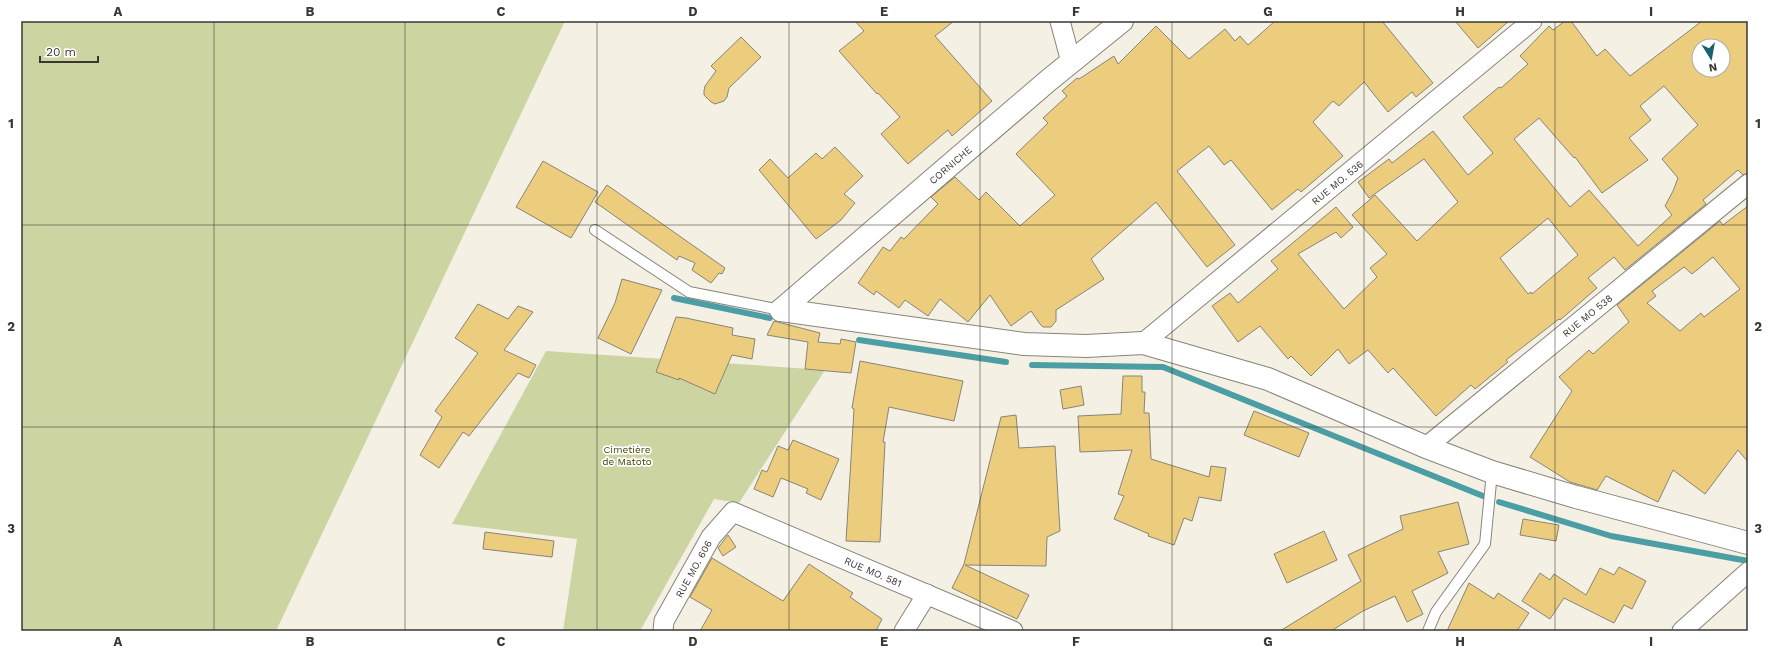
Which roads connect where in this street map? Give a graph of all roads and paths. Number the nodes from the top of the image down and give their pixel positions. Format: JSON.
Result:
{"nodes":[{"id":1,"x":1060,"y":21,"type":"edge"},
{"id":2,"x":1122,"y":21,"type":"edge"},
{"id":3,"x":1532,"y":21,"type":"edge"},
{"id":4,"x":1071,"y":62,"type":"junction"},
{"id":5,"x":1748,"y":184,"type":"edge"},
{"id":6,"x":595,"y":230,"type":"dead end"},
{"id":7,"x":781,"y":310,"type":"junction"},
{"id":8,"x":1143,"y":343,"type":"junction"},
{"id":9,"x":1426,"y":447,"type":"junction"},
{"id":10,"x":1492,"y":472,"type":"junction"},
{"id":11,"x":733,"y":512,"type":"joint"},
{"id":12,"x":1748,"y":543,"type":"edge"},
{"id":13,"x":1748,"y":572,"type":"edge"},
{"id":14,"x":927,"y":594,"type":"junction"},
{"id":15,"x":663,"y":631,"type":"edge"},
{"id":16,"x":904,"y":631,"type":"edge"},
{"id":17,"x":1013,"y":631,"type":"edge"},
{"id":18,"x":1428,"y":631,"type":"edge"},
{"id":19,"x":1682,"y":631,"type":"edge"}],
"edges":[{"from":1,"to":4,"type":"street"},
{"from":2,"to":4,"type":"street","name":"CORNICHE"},
{"from":3,"to":8,"type":"street","name":"RUE MO. 536"},
{"from":4,"to":7,"type":"street","name":"CORNICHE"},
{"from":5,"to":9,"type":"street","name":"RUE MO 538"},
{"from":6,"to":7,"type":"lane"},
{"from":7,"to":8,"type":"street"},
{"from":8,"to":9,"type":"street"},
{"from":9,"to":10,"type":"street"},
{"from":10,"to":12,"type":"street"},
{"from":10,"to":18,"type":"lane"},
{"from":11,"to":14,"type":"street","name":"RUE MO. 581"},
{"from":11,"to":15,"type":"street","name":"RUE MO. 606"},
{"from":13,"to":19,"type":"street"},
{"from":14,"to":16,"type":"street"},
{"from":14,"to":17,"type":"street","name":"RUE MO. 581"}]}
